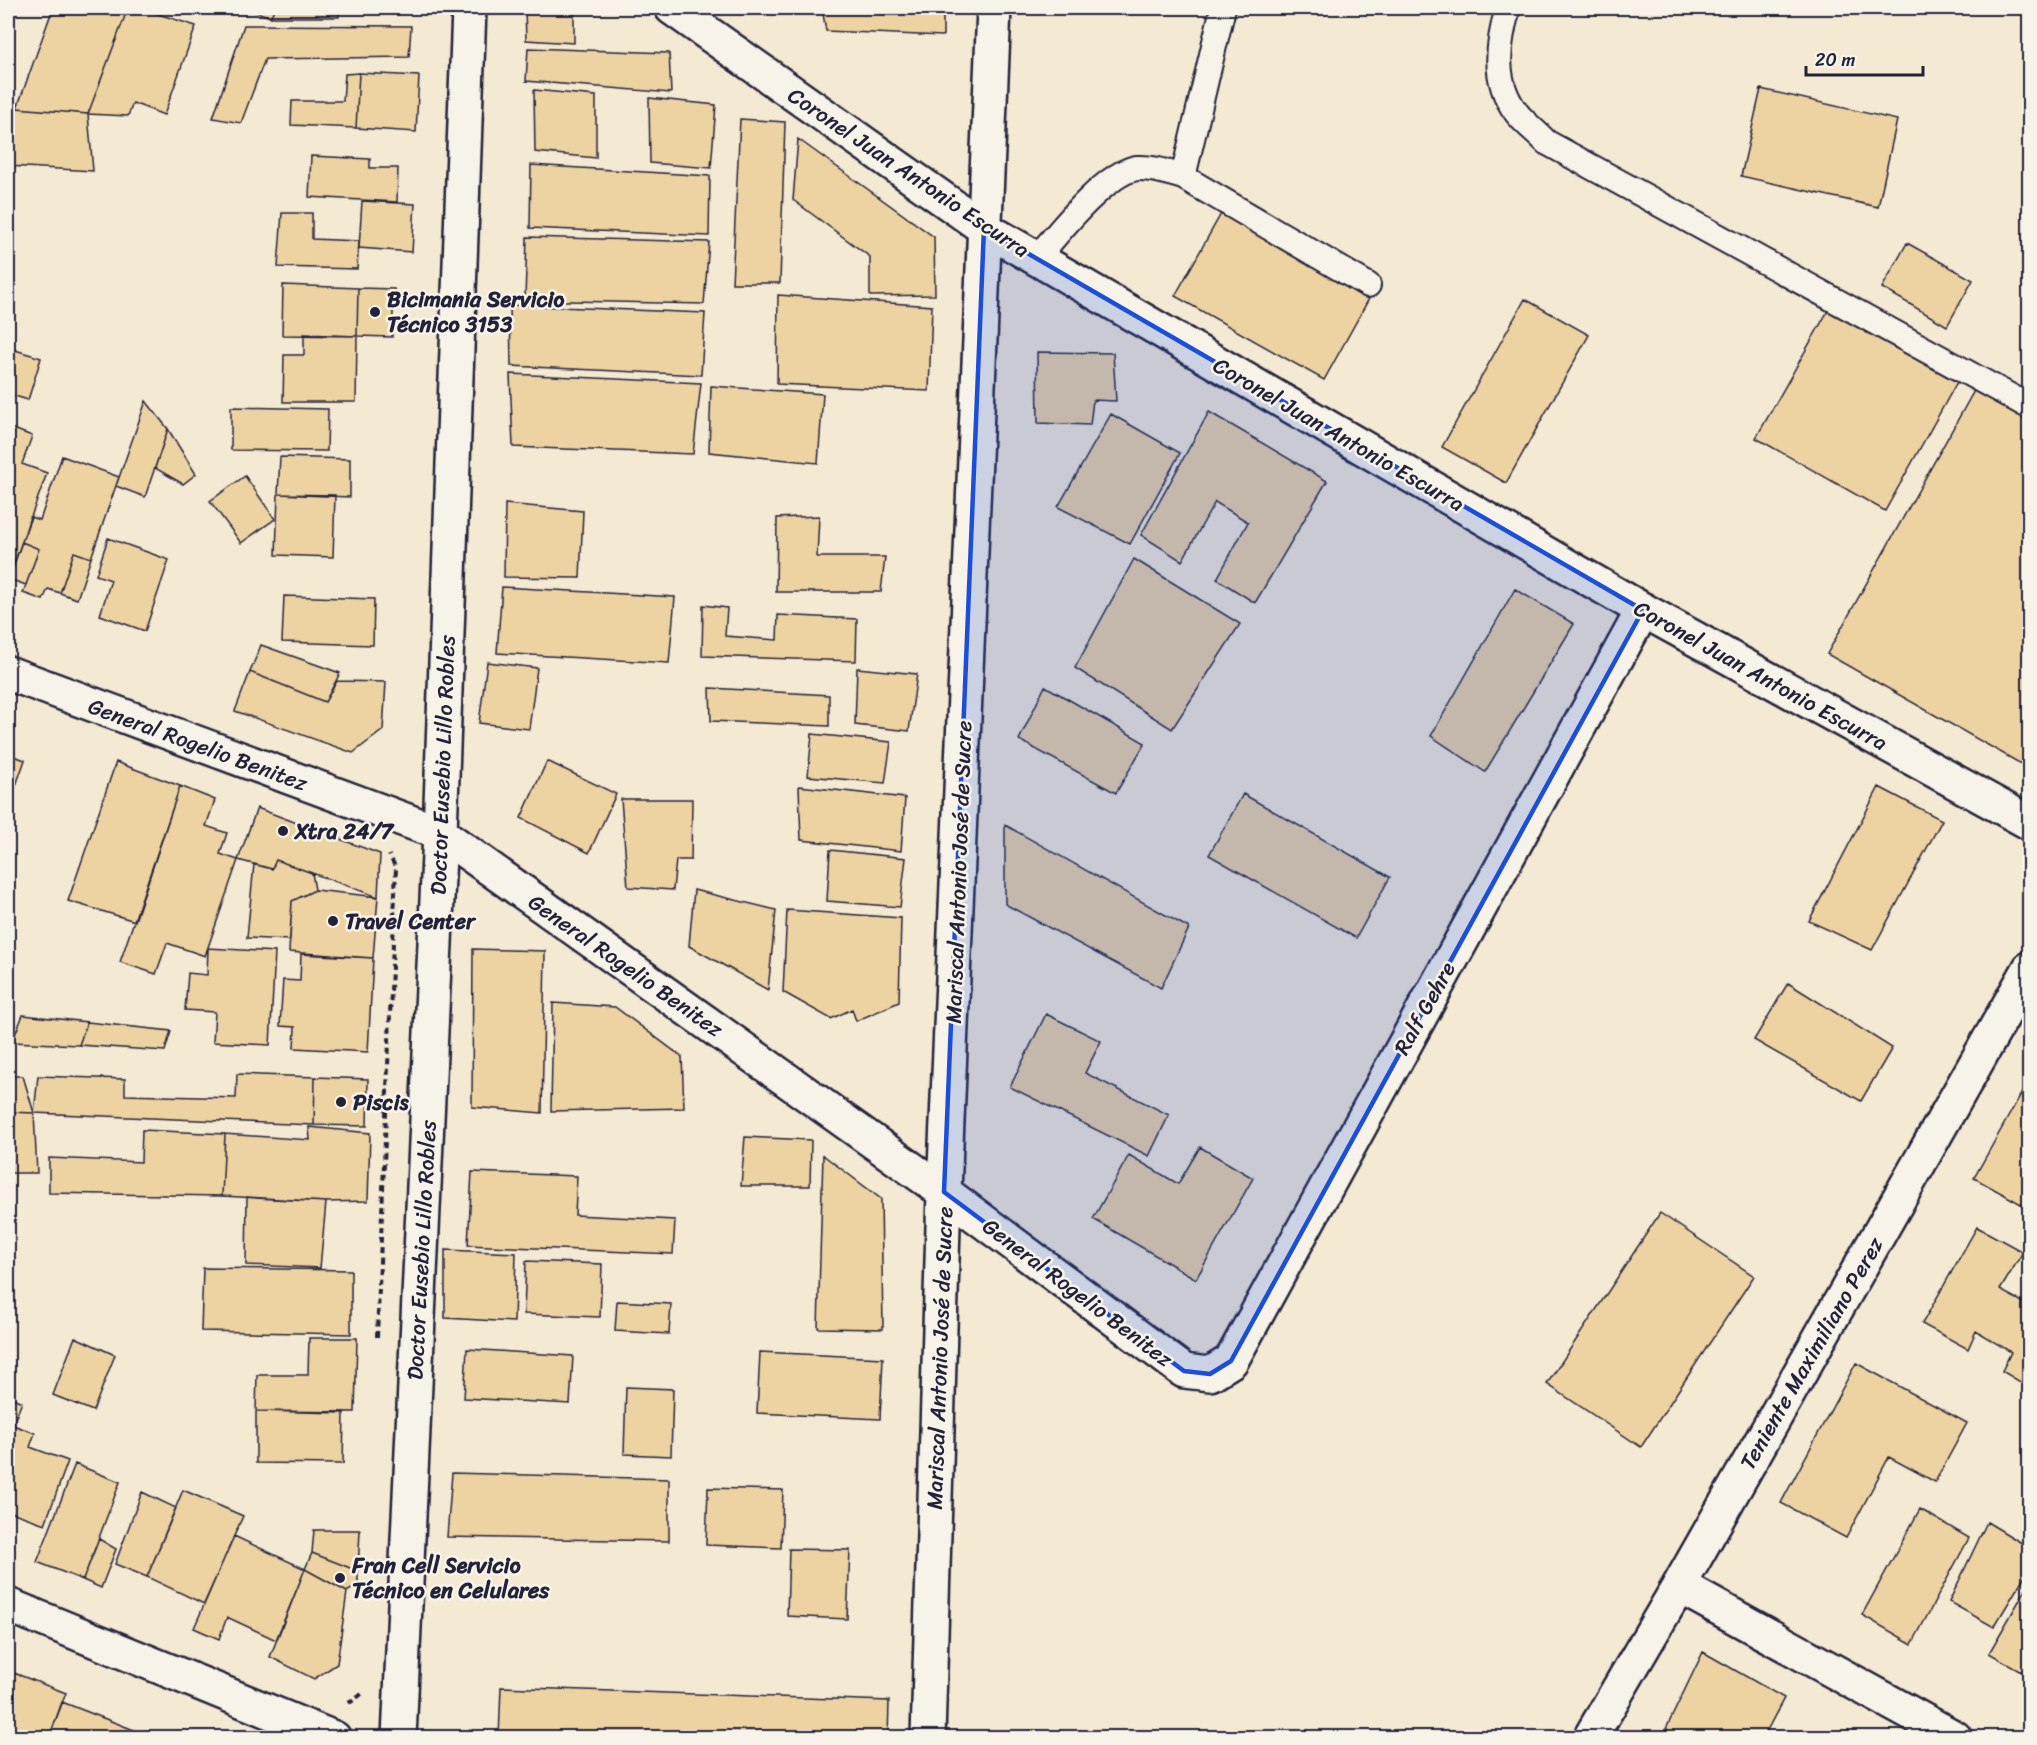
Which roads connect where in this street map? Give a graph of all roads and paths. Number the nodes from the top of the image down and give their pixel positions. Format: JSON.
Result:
{"nodes":[{"id":1,"x":469,"y":8,"type":"edge"},
{"id":2,"x":672,"y":8,"type":"edge"},
{"id":3,"x":994,"y":8,"type":"edge"},
{"id":4,"x":1223,"y":8,"type":"edge"},
{"id":5,"x":1508,"y":8,"type":"edge"},
{"id":6,"x":1184,"y":177,"type":"junction"},
{"id":7,"x":984,"y":228,"type":"junction"},
{"id":8,"x":1037,"y":258,"type":"junction"},
{"id":9,"x":1368,"y":285,"type":"dead end"},
{"id":10,"x":2030,"y":407,"type":"edge"},
{"id":11,"x":1643,"y":610,"type":"junction"},
{"id":12,"x":8,"y":673,"type":"edge"},
{"id":13,"x":2030,"y":823,"type":"edge"},
{"id":14,"x":440,"y":833,"type":"junction"},
{"id":15,"x":387,"y":850,"type":"dead end"},
{"id":16,"x":2030,"y":968,"type":"edge"},
{"id":17,"x":944,"y":1192,"type":"junction"},
{"id":18,"x":377,"y":1341,"type":"dead end"},
{"id":19,"x":1184,"y":1371,"type":"joint"},
{"id":20,"x":1679,"y":1586,"type":"junction"},
{"id":21,"x":8,"y":1605,"type":"edge"},
{"id":22,"x":363,"y":1683,"type":"dead end"},
{"id":23,"x":340,"y":1698,"type":"dead end"},
{"id":24,"x":334,"y":1737,"type":"edge"},
{"id":25,"x":399,"y":1737,"type":"edge"},
{"id":26,"x":928,"y":1737,"type":"edge"},
{"id":27,"x":1590,"y":1737,"type":"edge"},
{"id":28,"x":1955,"y":1737,"type":"edge"}],
"edges":[{"from":1,"to":14,"type":"street","name":"Doctor Eusebio Lillo Robles"},
{"from":2,"to":7,"type":"street","name":"Coronel Juan Antonio Escurra"},
{"from":3,"to":7,"type":"street","name":"Mariscal Antonio José de Sucre"},
{"from":4,"to":6,"type":"lane"},
{"from":5,"to":10,"type":"lane"},
{"from":6,"to":8,"type":"lane"},
{"from":6,"to":9,"type":"lane"},
{"from":7,"to":8,"type":"street","name":"Coronel Juan Antonio Escurra"},
{"from":7,"to":17,"type":"street","name":"Mariscal Antonio José de Sucre"},
{"from":8,"to":11,"type":"street","name":"Coronel Juan Antonio Escurra"},
{"from":11,"to":13,"type":"street","name":"Coronel Juan Antonio Escurra"},
{"from":11,"to":19,"type":"street","name":"Ralf Gehre"},
{"from":12,"to":14,"type":"street","name":"General Rogelio Benitez"},
{"from":14,"to":17,"type":"street","name":"General Rogelio Benitez"},
{"from":14,"to":25,"type":"street","name":"Doctor Eusebio Lillo Robles"},
{"from":15,"to":18,"type":"path"},
{"from":16,"to":20,"type":"street","name":"Teniente Maximiliano Perez"},
{"from":17,"to":19,"type":"street","name":"General Rogelio Benitez"},
{"from":17,"to":26,"type":"street","name":"Mariscal Antonio José de Sucre"},
{"from":20,"to":27,"type":"street","name":"Teniente Maximiliano Perez"},
{"from":20,"to":28,"type":"street"},
{"from":21,"to":24,"type":"street"},
{"from":22,"to":23,"type":"path"}]}
